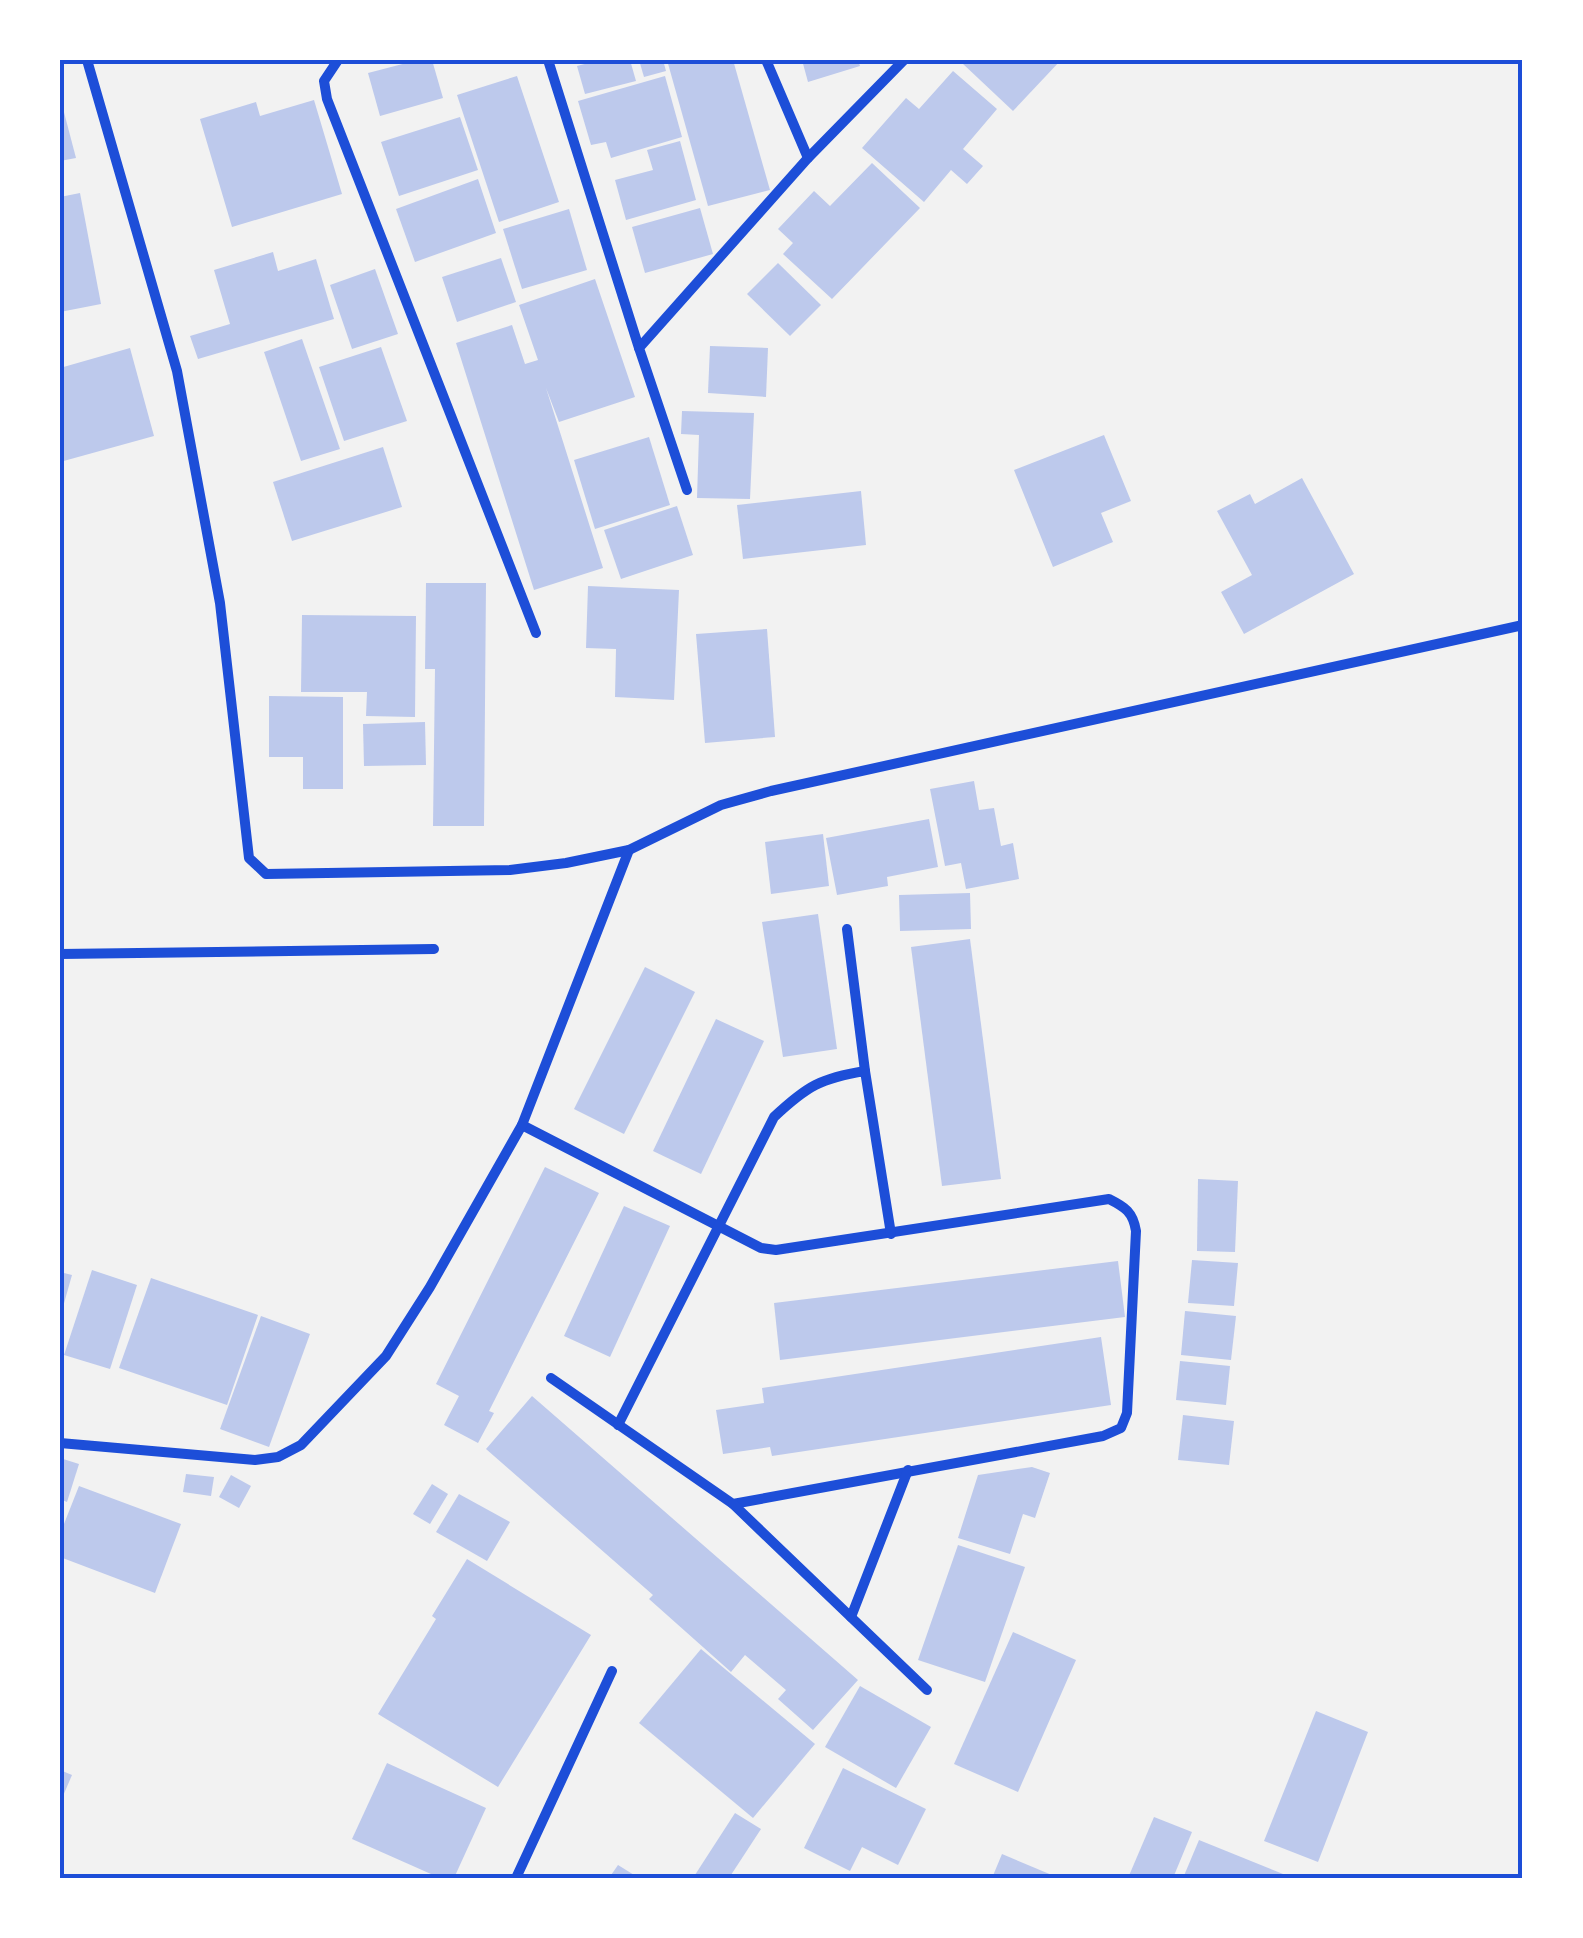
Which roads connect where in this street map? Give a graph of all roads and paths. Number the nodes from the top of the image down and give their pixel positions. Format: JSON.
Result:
{"nodes":[{"id":1,"x":87,"y":60,"type":"edge"},
{"id":2,"x":338,"y":60,"type":"edge"},
{"id":3,"x":548,"y":60,"type":"edge"},
{"id":4,"x":766,"y":60,"type":"edge"},
{"id":5,"x":904,"y":60,"type":"edge"},
{"id":6,"x":808,"y":158,"type":"junction"},
{"id":7,"x":639,"y":348,"type":"junction"},
{"id":8,"x":686,"y":490,"type":"dead end"},
{"id":9,"x":1523,"y":625,"type":"edge"},
{"id":10,"x":536,"y":633,"type":"dead end"},
{"id":11,"x":629,"y":850,"type":"junction"},
{"id":12,"x":847,"y":929,"type":"dead end"},
{"id":13,"x":434,"y":949,"type":"dead end"},
{"id":14,"x":60,"y":954,"type":"edge"},
{"id":15,"x":865,"y":1071,"type":"junction"},
{"id":16,"x":522,"y":1125,"type":"junction"},
{"id":17,"x":717,"y":1225,"type":"junction"},
{"id":18,"x":892,"y":1234,"type":"junction"},
{"id":19,"x":551,"y":1378,"type":"dead end"},
{"id":20,"x":618,"y":1424,"type":"junction"},
{"id":21,"x":60,"y":1443,"type":"edge"},
{"id":22,"x":908,"y":1470,"type":"junction"},
{"id":23,"x":733,"y":1504,"type":"junction"},
{"id":24,"x":851,"y":1617,"type":"junction"},
{"id":25,"x":612,"y":1671,"type":"dead end"},
{"id":26,"x":927,"y":1690,"type":"dead end"},
{"id":27,"x":516,"y":1878,"type":"edge"}],
"edges":[{"from":1,"to":11,"type":"street"},
{"from":2,"to":10,"type":"street"},
{"from":3,"to":7,"type":"street"},
{"from":4,"to":6,"type":"street"},
{"from":5,"to":6,"type":"street"},
{"from":6,"to":7,"type":"street"},
{"from":7,"to":8,"type":"street"},
{"from":9,"to":11,"type":"street"},
{"from":11,"to":16,"type":"street"},
{"from":12,"to":15,"type":"street"},
{"from":13,"to":14,"type":"street"},
{"from":15,"to":17,"type":"street"},
{"from":15,"to":18,"type":"street"},
{"from":16,"to":17,"type":"street"},
{"from":16,"to":21,"type":"street"},
{"from":17,"to":18,"type":"street"},
{"from":17,"to":20,"type":"street"},
{"from":18,"to":22,"type":"street"},
{"from":19,"to":20,"type":"street"},
{"from":20,"to":23,"type":"street"},
{"from":22,"to":23,"type":"street"},
{"from":22,"to":24,"type":"street"},
{"from":23,"to":24,"type":"street"},
{"from":24,"to":26,"type":"street"},
{"from":25,"to":27,"type":"street"}]}
